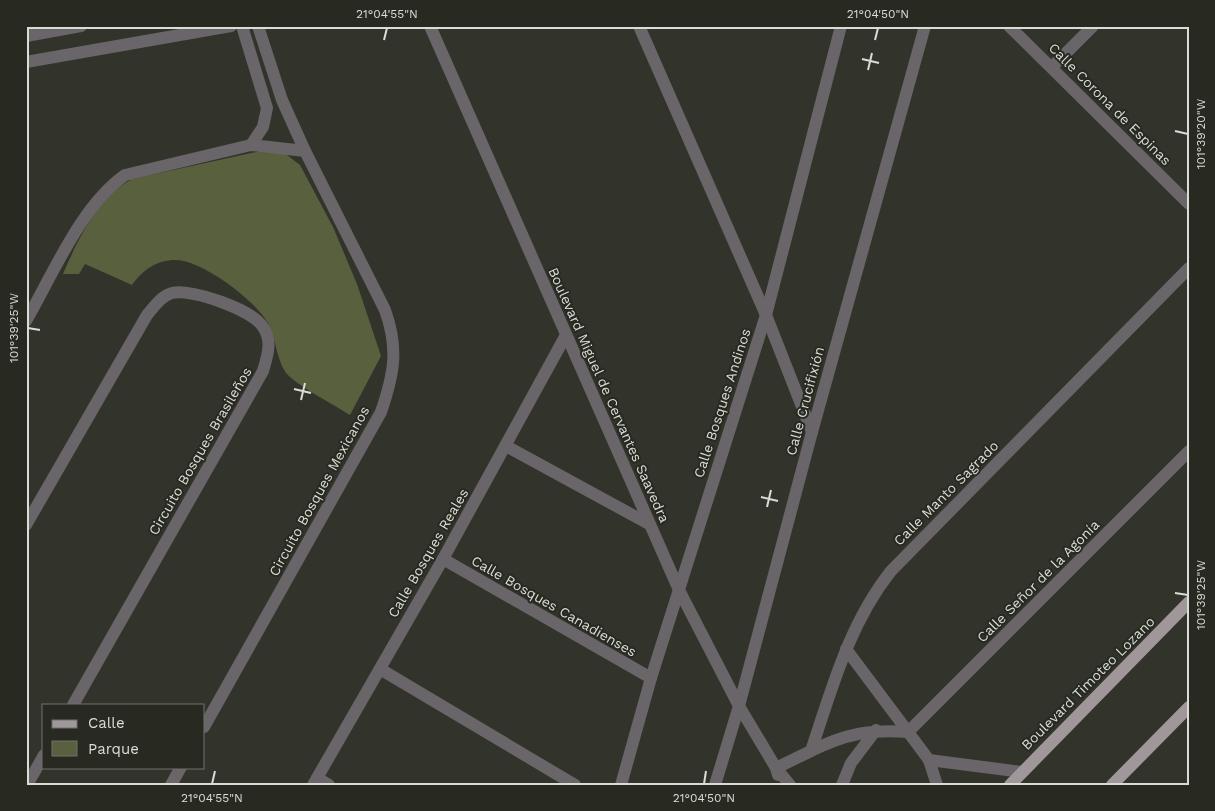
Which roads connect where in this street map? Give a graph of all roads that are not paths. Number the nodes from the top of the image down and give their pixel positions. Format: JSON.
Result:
{"nodes":[{"id":1,"x":81,"y":26,"type":"edge"},
{"id":2,"x":230,"y":26,"type":"edge"},
{"id":3,"x":242,"y":26,"type":"edge"},
{"id":4,"x":258,"y":26,"type":"edge"},
{"id":5,"x":430,"y":26,"type":"edge"},
{"id":6,"x":639,"y":26,"type":"edge"},
{"id":7,"x":841,"y":26,"type":"edge"},
{"id":8,"x":925,"y":26,"type":"edge"},
{"id":9,"x":1009,"y":26,"type":"edge"},
{"id":10,"x":1093,"y":26,"type":"edge"},
{"id":11,"x":26,"y":36,"type":"edge"},
{"id":12,"x":26,"y":62,"type":"edge"},
{"id":13,"x":1052,"y":67,"type":"junction"},
{"id":14,"x":251,"y":145,"type":"junction"},
{"id":15,"x":305,"y":151,"type":"junction"},
{"id":16,"x":1189,"y":204,"type":"edge"},
{"id":17,"x":1189,"y":268,"type":"edge"},
{"id":18,"x":766,"y":315,"type":"junction"},
{"id":19,"x":26,"y":321,"type":"edge"},
{"id":20,"x":566,"y":335,"type":"junction"},
{"id":21,"x":812,"y":432,"type":"junction"},
{"id":22,"x":506,"y":446,"type":"junction"},
{"id":23,"x":1189,"y":451,"type":"edge"},
{"id":24,"x":649,"y":524,"type":"junction"},
{"id":25,"x":26,"y":525,"type":"edge"},
{"id":26,"x":443,"y":559,"type":"junction"},
{"id":27,"x":679,"y":590,"type":"junction"},
{"id":28,"x":1189,"y":602,"type":"edge"},
{"id":29,"x":846,"y":649,"type":"junction"},
{"id":30,"x":380,"y":669,"type":"junction"},
{"id":31,"x":651,"y":678,"type":"junction"},
{"id":32,"x":74,"y":704,"type":"edge"},
{"id":33,"x":739,"y":706,"type":"junction"},
{"id":34,"x":1189,"y":706,"type":"edge"},
{"id":35,"x":205,"y":725,"type":"edge"},
{"id":36,"x":876,"y":730,"type":"junction"},
{"id":37,"x":908,"y":732,"type":"junction"},
{"id":38,"x":811,"y":751,"type":"junction"},
{"id":39,"x":42,"y":759,"type":"edge"},
{"id":40,"x":930,"y":760,"type":"junction"},
{"id":41,"x":180,"y":768,"type":"edge"},
{"id":42,"x":776,"y":768,"type":"junction"},
{"id":43,"x":1022,"y":772,"type":"junction"},
{"id":44,"x":315,"y":781,"type":"edge"},
{"id":45,"x":27,"y":785,"type":"edge"},
{"id":46,"x":171,"y":785,"type":"edge"},
{"id":47,"x":330,"y":785,"type":"edge"},
{"id":48,"x":576,"y":785,"type":"edge"},
{"id":49,"x":621,"y":785,"type":"edge"},
{"id":50,"x":715,"y":785,"type":"edge"},
{"id":51,"x":781,"y":785,"type":"edge"},
{"id":52,"x":790,"y":785,"type":"edge"},
{"id":53,"x":842,"y":785,"type":"edge"},
{"id":54,"x":937,"y":785,"type":"edge"},
{"id":55,"x":1010,"y":785,"type":"edge"},
{"id":56,"x":1112,"y":785,"type":"edge"}],
"edges":[{"from":1,"to":11,"type":"street"},
{"from":2,"to":12,"type":"street"},
{"from":3,"to":14,"type":"street"},
{"from":4,"to":15,"type":"street","name":"Circuito Bosques Mexicanos"},
{"from":5,"to":20,"type":"street","name":"Boulevard Miguel de Cervantes Saavedra"},
{"from":6,"to":18,"type":"street"},
{"from":7,"to":18,"type":"street","name":"Calle Bosques Andinos"},
{"from":8,"to":21,"type":"street","name":"Calle Crucifixión"},
{"from":9,"to":13,"type":"street","name":"Calle Corona de Espinas"},
{"from":10,"to":13,"type":"street"},
{"from":13,"to":16,"type":"street","name":"Calle Corona de Espinas"},
{"from":14,"to":15,"type":"street"},
{"from":14,"to":19,"type":"street"},
{"from":15,"to":35,"type":"street","name":"Circuito Bosques Mexicanos"},
{"from":17,"to":29,"type":"street","name":"Calle Manto Sagrado"},
{"from":18,"to":21,"type":"street"},
{"from":18,"to":27,"type":"street","name":"Calle Bosques Andinos"},
{"from":20,"to":22,"type":"street","name":"Calle Bosques Reales"},
{"from":20,"to":24,"type":"street","name":"Boulevard Miguel de Cervantes Saavedra"},
{"from":21,"to":33,"type":"street","name":"Calle Crucifixión"},
{"from":22,"to":24,"type":"street"},
{"from":22,"to":26,"type":"street","name":"Calle Bosques Reales"},
{"from":23,"to":37,"type":"street","name":"Calle Señor de la Agonía"},
{"from":24,"to":27,"type":"street","name":"Boulevard Miguel de Cervantes Saavedra"},
{"from":25,"to":32,"type":"street","name":"Circuito Bosques Brasileños"},
{"from":26,"to":30,"type":"street","name":"Calle Bosques Reales"},
{"from":26,"to":31,"type":"street","name":"Calle Bosques Canadienses"},
{"from":27,"to":31,"type":"street","name":"Calle Bosques Andinos"},
{"from":27,"to":33,"type":"street","name":"Boulevard Miguel de Cervantes Saavedra"},
{"from":28,"to":43,"type":"main road","name":"Boulevard Timoteo Lozano"},
{"from":29,"to":37,"type":"street"},
{"from":29,"to":38,"type":"street","name":"Calle Manto Sagrado"},
{"from":30,"to":44,"type":"street","name":"Calle Bosques Reales"},
{"from":30,"to":48,"type":"street"},
{"from":31,"to":49,"type":"street","name":"Calle Bosques Andinos"},
{"from":33,"to":42,"type":"street","name":"Boulevard Miguel de Cervantes Saavedra"},
{"from":33,"to":50,"type":"street","name":"Calle Crucifixión"},
{"from":34,"to":56,"type":"main road"},
{"from":36,"to":37,"type":"street"},
{"from":36,"to":38,"type":"street"},
{"from":36,"to":53,"type":"street"},
{"from":37,"to":40,"type":"street"},
{"from":38,"to":42,"type":"street"},
{"from":39,"to":45,"type":"street"},
{"from":40,"to":43,"type":"street"},
{"from":40,"to":54,"type":"street"},
{"from":41,"to":46,"type":"street"},
{"from":42,"to":51,"type":"street","name":"Boulevard Miguel de Cervantes Saavedra"},
{"from":42,"to":52,"type":"street","name":"Boulevard Miguel de Cervantes Saavedra"},
{"from":43,"to":55,"type":"main road","name":"Boulevard Timoteo Lozano"},
{"from":44,"to":47,"type":"street"}]}
